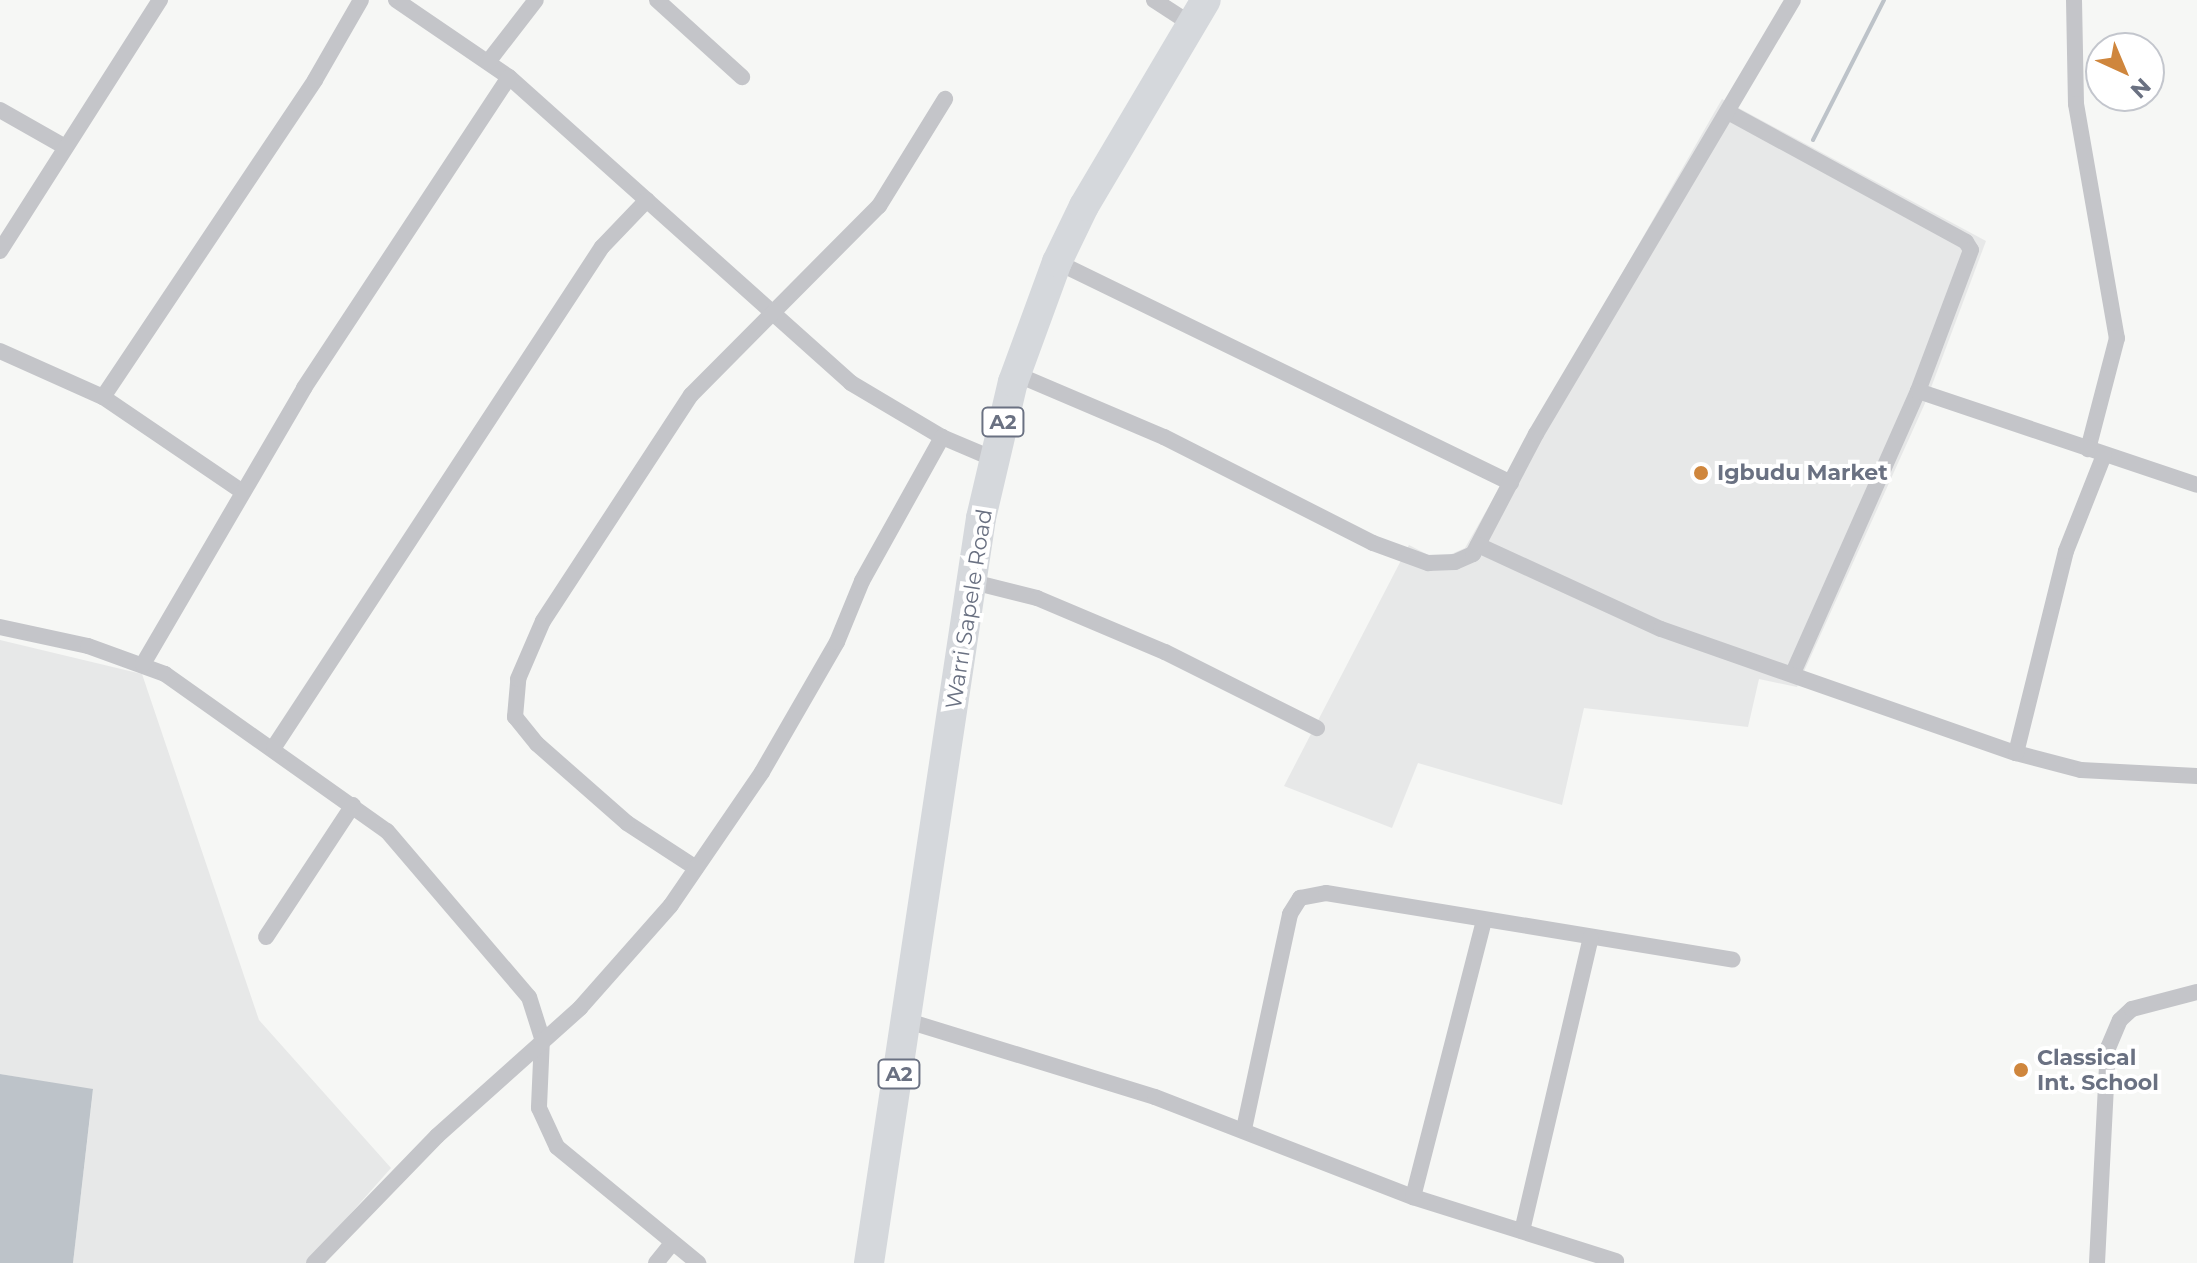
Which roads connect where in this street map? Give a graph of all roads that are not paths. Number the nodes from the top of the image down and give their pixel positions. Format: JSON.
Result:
{"nodes":[{"id":1,"x":160,"y":0,"type":"edge"},
{"id":2,"x":361,"y":0,"type":"edge"},
{"id":3,"x":536,"y":0,"type":"edge"},
{"id":4,"x":657,"y":0,"type":"edge"},
{"id":5,"x":1154,"y":0,"type":"edge"},
{"id":6,"x":1793,"y":0,"type":"edge"},
{"id":7,"x":2074,"y":0,"type":"edge"},
{"id":8,"x":405,"y":2,"type":"edge"},
{"id":9,"x":1198,"y":12,"type":"edge"},
{"id":10,"x":488,"y":62,"type":"junction"},
{"id":11,"x":509,"y":77,"type":"junction"},
{"id":12,"x":742,"y":77,"type":"dead end"},
{"id":13,"x":945,"y":99,"type":"dead end"},
{"id":14,"x":0,"y":110,"type":"edge"},
{"id":15,"x":1728,"y":112,"type":"junction"},
{"id":16,"x":65,"y":147,"type":"junction"},
{"id":17,"x":647,"y":200,"type":"junction"},
{"id":18,"x":0,"y":251,"type":"edge"},
{"id":19,"x":1057,"y":262,"type":"junction"},
{"id":20,"x":771,"y":315,"type":"junction"},
{"id":21,"x":0,"y":351,"type":"edge"},
{"id":22,"x":1016,"y":374,"type":"junction"},
{"id":23,"x":1918,"y":391,"type":"junction"},
{"id":24,"x":103,"y":397,"type":"junction"},
{"id":25,"x":942,"y":437,"type":"junction"},
{"id":26,"x":2088,"y":449,"type":"junction"},
{"id":27,"x":2104,"y":455,"type":"junction"},
{"id":28,"x":994,"y":459,"type":"junction"},
{"id":29,"x":1511,"y":483,"type":"junction"},
{"id":30,"x":2197,"y":485,"type":"edge"},
{"id":31,"x":243,"y":492,"type":"junction"},
{"id":32,"x":1478,"y":545,"type":"junction"},
{"id":33,"x":973,"y":582,"type":"junction"},
{"id":34,"x":0,"y":627,"type":"edge"},
{"id":35,"x":143,"y":664,"type":"junction"},
{"id":36,"x":1793,"y":673,"type":"junction"},
{"id":37,"x":1317,"y":728,"type":"dead end"},
{"id":38,"x":274,"y":747,"type":"junction"},
{"id":39,"x":2016,"y":753,"type":"junction"},
{"id":40,"x":2197,"y":776,"type":"edge"},
{"id":41,"x":353,"y":805,"type":"junction"},
{"id":42,"x":696,"y":868,"type":"junction"},
{"id":43,"x":1484,"y":921,"type":"junction"},
{"id":44,"x":266,"y":937,"type":"dead end"},
{"id":45,"x":1591,"y":937,"type":"junction"},
{"id":46,"x":1733,"y":960,"type":"dead end"},
{"id":47,"x":2197,"y":992,"type":"edge"},
{"id":48,"x":908,"y":1021,"type":"junction"},
{"id":49,"x":542,"y":1038,"type":"junction"},
{"id":50,"x":1244,"y":1129,"type":"junction"},
{"id":51,"x":1413,"y":1197,"type":"junction"},
{"id":52,"x":1522,"y":1231,"type":"junction"},
{"id":53,"x":672,"y":1243,"type":"junction"},
{"id":54,"x":1616,"y":1261,"type":"edge"},
{"id":55,"x":314,"y":1263,"type":"edge"},
{"id":56,"x":656,"y":1263,"type":"edge"},
{"id":57,"x":698,"y":1263,"type":"edge"},
{"id":58,"x":869,"y":1263,"type":"edge"},
{"id":59,"x":2097,"y":1263,"type":"edge"}],
"edges":[{"from":1,"to":16,"type":"street"},
{"from":2,"to":24,"type":"street"},
{"from":3,"to":10,"type":"street"},
{"from":4,"to":12,"type":"street"},
{"from":5,"to":9,"type":"street"},
{"from":6,"to":15,"type":"street"},
{"from":7,"to":26,"type":"street"},
{"from":8,"to":10,"type":"street"},
{"from":9,"to":19,"type":"highway","name":"Warri Sapele Road","number":"A2"},
{"from":10,"to":11,"type":"street"},
{"from":11,"to":17,"type":"street"},
{"from":11,"to":31,"type":"street"},
{"from":13,"to":20,"type":"street"},
{"from":14,"to":16,"type":"street"},
{"from":15,"to":23,"type":"street"},
{"from":15,"to":29,"type":"street"},
{"from":16,"to":18,"type":"street"},
{"from":17,"to":20,"type":"street"},
{"from":17,"to":38,"type":"street"},
{"from":19,"to":22,"type":"highway","name":"Warri Sapele Road","number":"A2"},
{"from":19,"to":29,"type":"street"},
{"from":20,"to":25,"type":"street"},
{"from":20,"to":42,"type":"street"},
{"from":21,"to":24,"type":"street"},
{"from":22,"to":28,"type":"highway","name":"Warri Sapele Road","number":"A2"},
{"from":22,"to":32,"type":"street"},
{"from":23,"to":26,"type":"street"},
{"from":23,"to":36,"type":"street"},
{"from":24,"to":31,"type":"street"},
{"from":25,"to":28,"type":"street"},
{"from":25,"to":42,"type":"street"},
{"from":26,"to":27,"type":"street"},
{"from":27,"to":30,"type":"street"},
{"from":27,"to":39,"type":"street"},
{"from":28,"to":33,"type":"highway","name":"Warri Sapele Road","number":"A2"},
{"from":29,"to":32,"type":"street"},
{"from":31,"to":35,"type":"street"},
{"from":32,"to":36,"type":"street"},
{"from":33,"to":37,"type":"street"},
{"from":33,"to":48,"type":"highway","name":"Warri Sapele Road","number":"A2"},
{"from":34,"to":35,"type":"street"},
{"from":35,"to":38,"type":"street"},
{"from":36,"to":39,"type":"street"},
{"from":38,"to":41,"type":"street"},
{"from":39,"to":40,"type":"street"},
{"from":41,"to":44,"type":"street"},
{"from":41,"to":49,"type":"street"},
{"from":42,"to":49,"type":"street"},
{"from":43,"to":45,"type":"street"},
{"from":43,"to":50,"type":"street"},
{"from":43,"to":51,"type":"street"},
{"from":45,"to":46,"type":"street"},
{"from":45,"to":52,"type":"street"},
{"from":47,"to":59,"type":"street"},
{"from":48,"to":50,"type":"street"},
{"from":48,"to":58,"type":"highway","name":"Warri Sapele Road","number":"A2"},
{"from":49,"to":53,"type":"street"},
{"from":49,"to":55,"type":"street"},
{"from":50,"to":51,"type":"street"},
{"from":51,"to":52,"type":"street"},
{"from":52,"to":54,"type":"street"},
{"from":53,"to":56,"type":"street"},
{"from":53,"to":57,"type":"street"}]}
